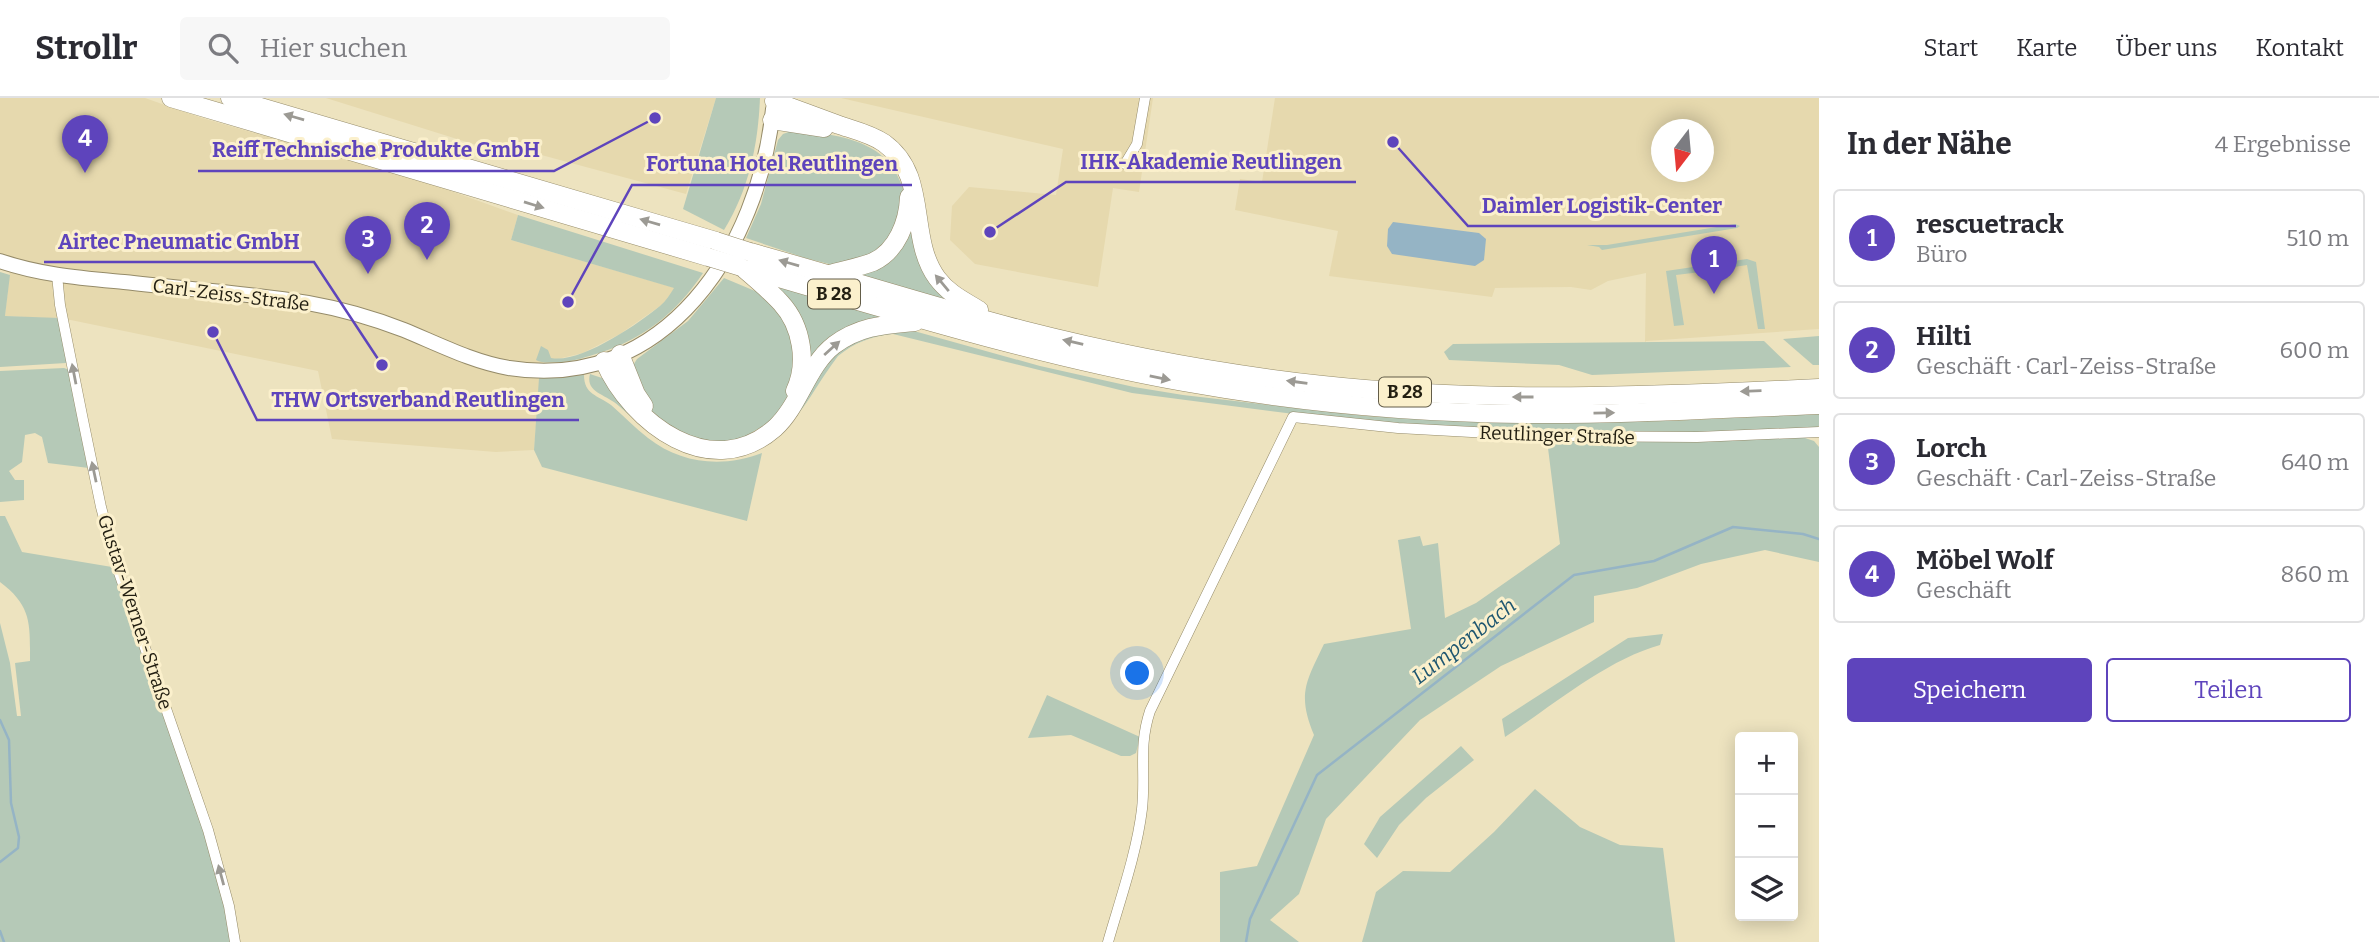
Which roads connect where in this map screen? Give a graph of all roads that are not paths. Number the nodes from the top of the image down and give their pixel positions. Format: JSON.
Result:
{"nodes":[{"id":1,"x":171,"y":98,"type":"edge"},
{"id":2,"x":230,"y":98,"type":"edge"},
{"id":3,"x":1145,"y":98,"type":"edge"},
{"id":4,"x":774,"y":100,"type":"edge"},
{"id":5,"x":772,"y":120,"type":"junction"},
{"id":6,"x":1125,"y":164,"type":"dead end"},
{"id":7,"x":712,"y":249,"type":"junction"},
{"id":8,"x":0,"y":261,"type":"edge"},
{"id":9,"x":744,"y":262,"type":"junction"},
{"id":10,"x":828,"y":274,"type":"junction"},
{"id":11,"x":57,"y":275,"type":"junction"},
{"id":12,"x":927,"y":321,"type":"junction"},
{"id":13,"x":996,"y":323,"type":"junction"},
{"id":14,"x":612,"y":358,"type":"junction"},
{"id":15,"x":1819,"y":388,"type":"edge"},
{"id":16,"x":1819,"y":405,"type":"edge"},
{"id":17,"x":1817,"y":435,"type":"edge"},
{"id":18,"x":235,"y":942,"type":"edge"},
{"id":19,"x":1108,"y":942,"type":"edge"}],
"edges":[{"from":1,"to":7,"type":"highway","number":"B 28","one_way":true},
{"from":7,"to":2,"type":"highway","number":"B 28","one_way":true},
{"from":3,"to":6,"type":"street"},
{"from":4,"to":5,"type":"street","name":"Carl-Zeiss-Straße"},
{"from":13,"to":4,"type":"highway","one_way":true},
{"from":5,"to":10,"type":"highway"},
{"from":5,"to":14,"type":"street","name":"Carl-Zeiss-Straße"},
{"from":7,"to":9,"type":"highway","number":"B 28","bridge":true},
{"from":8,"to":11,"type":"street","name":"Carl-Zeiss-Straße"},
{"from":10,"to":9,"type":"highway","number":"B 28","one_way":true},
{"from":9,"to":12,"type":"highway","number":"B 28"},
{"from":9,"to":14,"type":"highway"},
{"from":10,"to":13,"type":"highway","number":"B 28"},
{"from":11,"to":14,"type":"street","name":"Carl-Zeiss-Straße"},
{"from":18,"to":11,"type":"street","name":"Gustav-Werner-Straße","one_way":true},
{"from":14,"to":12,"type":"highway","one_way":true},
{"from":12,"to":16,"type":"highway","number":"B 28","one_way":true},
{"from":15,"to":13,"type":"highway","number":"B 28","one_way":true},
{"from":17,"to":19,"type":"street","name":"Reutlinger Straße"}]}
